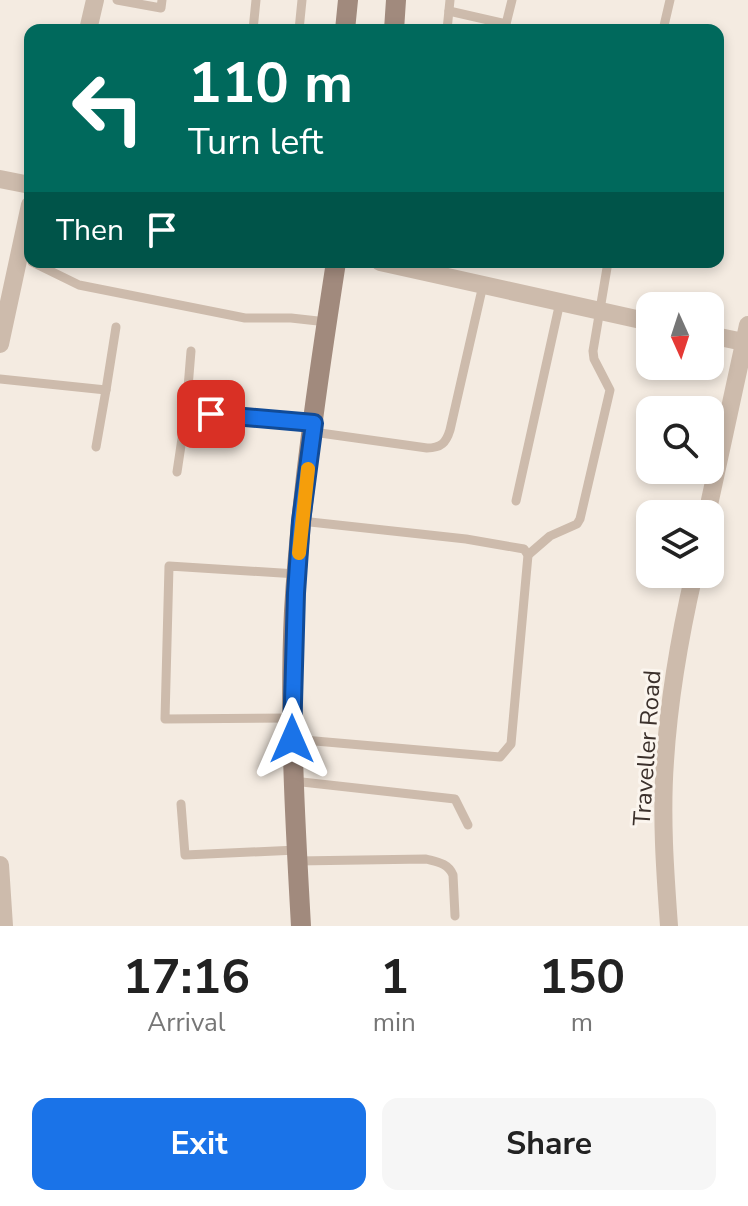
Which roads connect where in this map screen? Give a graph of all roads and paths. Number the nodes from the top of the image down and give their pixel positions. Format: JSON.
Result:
{"nodes":[{"id":1,"x":95,"y":0,"type":"edge"},
{"id":2,"x":117,"y":0,"type":"edge"},
{"id":3,"x":162,"y":0,"type":"edge"},
{"id":4,"x":256,"y":0,"type":"edge"},
{"id":5,"x":302,"y":0,"type":"edge"},
{"id":6,"x":348,"y":0,"type":"edge"},
{"id":7,"x":396,"y":0,"type":"edge"},
{"id":8,"x":512,"y":0,"type":"edge"},
{"id":9,"x":670,"y":0,"type":"edge"},
{"id":10,"x":449,"y":5,"type":"edge"},
{"id":11,"x":89,"y":24,"type":"edge"},
{"id":12,"x":254,"y":24,"type":"edge"},
{"id":13,"x":300,"y":24,"type":"edge"},
{"id":14,"x":346,"y":24,"type":"edge"},
{"id":15,"x":394,"y":24,"type":"edge"},
{"id":16,"x":497,"y":24,"type":"edge"},
{"id":17,"x":506,"y":24,"type":"edge"},
{"id":18,"x":664,"y":24,"type":"edge"},
{"id":19,"x":0,"y":179,"type":"edge"},
{"id":20,"x":24,"y":184,"type":"edge"},
{"id":21,"x":24,"y":268,"type":"edge"},
{"id":22,"x":45,"y":268,"type":"edge"},
{"id":23,"x":335,"y":268,"type":"edge"},
{"id":24,"x":607,"y":268,"type":"edge"},
{"id":25,"x":448,"y":269,"type":"edge"},
{"id":26,"x":483,"y":285,"type":"junction"},
{"id":27,"x":560,"y":302,"type":"junction"},
{"id":28,"x":600,"y":311,"type":"junction"},
{"id":29,"x":636,"y":319,"type":"edge"},
{"id":30,"x":327,"y":322,"type":"junction"},
{"id":31,"x":116,"y":327,"type":"dead end"},
{"id":32,"x":724,"y":336,"type":"edge"},
{"id":33,"x":747,"y":337,"type":"edge"},
{"id":34,"x":0,"y":344,"type":"edge"},
{"id":35,"x":191,"y":351,"type":"dead end"},
{"id":36,"x":0,"y":379,"type":"edge"},
{"id":37,"x":106,"y":390,"type":"junction"},
{"id":38,"x":186,"y":412,"type":"junction"},
{"id":39,"x":313,"y":428,"type":"junction"},
{"id":40,"x":96,"y":447,"type":"dead end"},
{"id":41,"x":177,"y":472,"type":"dead end"},
{"id":42,"x":710,"y":500,"type":"edge"},
{"id":43,"x":516,"y":501,"type":"dead end"},
{"id":44,"x":301,"y":521,"type":"junction"},
{"id":45,"x":528,"y":555,"type":"junction"},
{"id":46,"x":297,"y":574,"type":"junction"},
{"id":47,"x":691,"y":588,"type":"edge"},
{"id":48,"x":291,"y":718,"type":"junction"},
{"id":49,"x":292,"y":739,"type":"junction"},
{"id":50,"x":293,"y":781,"type":"junction"},
{"id":51,"x":181,"y":804,"type":"dead end"},
{"id":52,"x":468,"y":825,"type":"dead end"},
{"id":53,"x":297,"y":856,"type":"junction"},
{"id":54,"x":0,"y":865,"type":"edge"},
{"id":55,"x":455,"y":916,"type":"dead end"},
{"id":56,"x":4,"y":926,"type":"edge"},
{"id":57,"x":301,"y":926,"type":"edge"},
{"id":58,"x":669,"y":926,"type":"edge"}],
"edges":[{"from":1,"to":11,"type":"street"},
{"from":2,"to":3,"type":"lane"},
{"from":4,"to":12,"type":"lane"},
{"from":5,"to":13,"type":"lane"},
{"from":6,"to":14,"type":"main road"},
{"from":7,"to":15,"type":"main road"},
{"from":8,"to":17,"type":"lane"},
{"from":9,"to":18,"type":"lane"},
{"from":10,"to":16,"type":"lane"},
{"from":19,"to":20,"type":"street"},
{"from":21,"to":34,"type":"street"},
{"from":22,"to":30,"type":"lane"},
{"from":23,"to":30,"type":"main road"},
{"from":24,"to":28,"type":"lane"},
{"from":25,"to":26,"type":"street"},
{"from":26,"to":27,"type":"street"},
{"from":26,"to":39,"type":"lane"},
{"from":27,"to":28,"type":"street"},
{"from":27,"to":43,"type":"lane"},
{"from":28,"to":29,"type":"street"},
{"from":28,"to":45,"type":"lane"},
{"from":30,"to":39,"type":"main road"},
{"from":31,"to":37,"type":"lane"},
{"from":32,"to":33,"type":"street"},
{"from":33,"to":42,"type":"street"},
{"from":35,"to":38,"type":"lane"},
{"from":36,"to":37,"type":"lane"},
{"from":37,"to":40,"type":"lane"},
{"from":38,"to":39,"type":"lane"},
{"from":38,"to":41,"type":"lane"},
{"from":39,"to":44,"type":"main road"},
{"from":44,"to":45,"type":"lane"},
{"from":44,"to":46,"type":"main road"},
{"from":45,"to":49,"type":"lane"},
{"from":46,"to":48,"type":"main road"},
{"from":46,"to":48,"type":"lane"},
{"from":47,"to":58,"type":"street","name":"Traveller Road"},
{"from":48,"to":49,"type":"main road"},
{"from":49,"to":50,"type":"main road"},
{"from":50,"to":52,"type":"lane"},
{"from":50,"to":53,"type":"main road"},
{"from":51,"to":53,"type":"lane"},
{"from":53,"to":55,"type":"lane"},
{"from":53,"to":57,"type":"main road"},
{"from":54,"to":56,"type":"street"}]}
